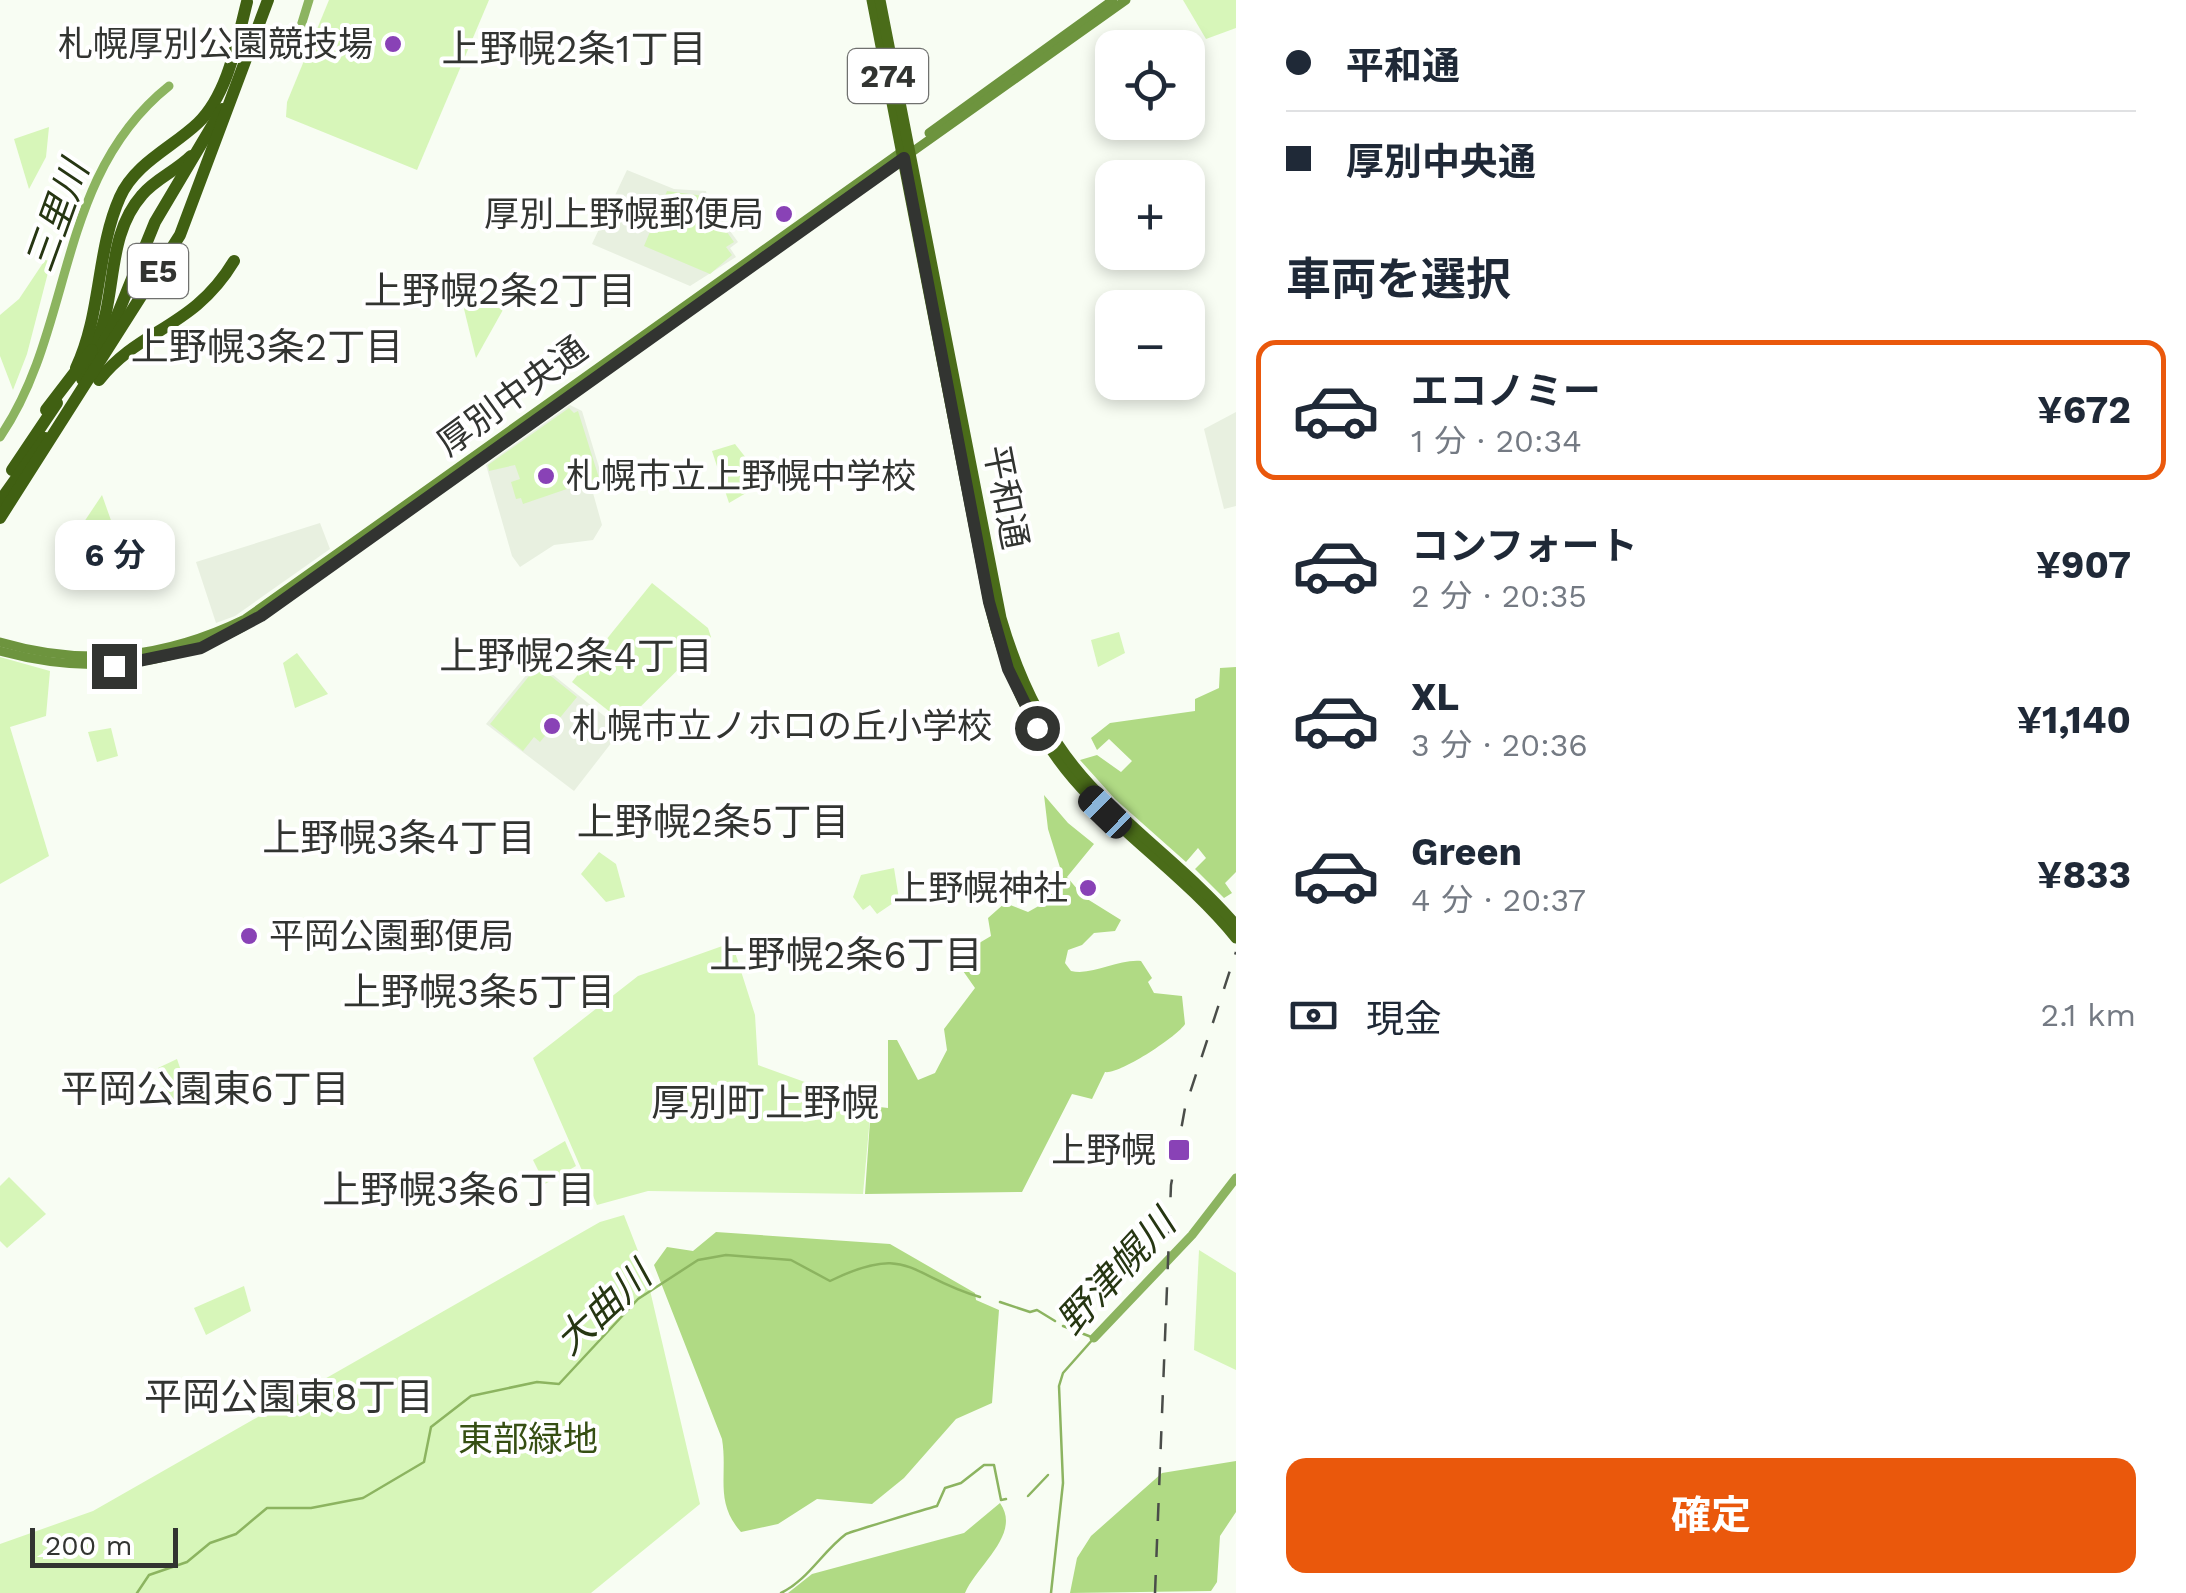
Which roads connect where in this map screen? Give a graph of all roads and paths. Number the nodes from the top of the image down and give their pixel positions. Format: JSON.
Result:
{"nodes":[{"id":1,"x":268,"y":0,"type":"edge"},
{"id":2,"x":872,"y":0,"type":"edge"},
{"id":3,"x":880,"y":0,"type":"edge"},
{"id":4,"x":1114,"y":0,"type":"edge"},
{"id":5,"x":1126,"y":0,"type":"edge"},
{"id":6,"x":254,"y":1,"type":"edge"},
{"id":7,"x":218,"y":119,"type":"junction"},
{"id":8,"x":907,"y":152,"type":"junction"},
{"id":9,"x":234,"y":261,"type":"dead end"},
{"id":10,"x":38,"y":464,"type":"junction"},
{"id":11,"x":0,"y":478,"type":"edge"},
{"id":12,"x":0,"y":488,"type":"edge"},
{"id":13,"x":0,"y":501,"type":"edge"},
{"id":14,"x":0,"y":518,"type":"edge"},
{"id":15,"x":0,"y":642,"type":"edge"},
{"id":16,"x":0,"y":651,"type":"edge"},
{"id":17,"x":1236,"y":925,"type":"edge"},
{"id":18,"x":1236,"y":938,"type":"edge"}],
"edges":[{"from":1,"to":10,"type":"highway","number":"E5"},
{"from":2,"to":8,"type":"highway","name":"平和通","number":"274"},
{"from":3,"to":8,"type":"highway","name":"平和通","number":"274"},
{"from":4,"to":8,"type":"main road","name":"厚別中央通"},
{"from":5,"to":8,"type":"main road","name":"厚別中央通"},
{"from":6,"to":7,"type":"highway","number":"E5"},
{"from":6,"to":12,"type":"highway"},
{"from":7,"to":11,"type":"highway","bridge":true},
{"from":7,"to":13,"type":"highway","number":"E5"},
{"from":8,"to":15,"type":"main road","name":"厚別中央通"},
{"from":8,"to":16,"type":"main road","name":"厚別中央通"},
{"from":8,"to":17,"type":"highway","name":"平和通","number":"274"},
{"from":8,"to":18,"type":"highway","name":"平和通","number":"274"},
{"from":9,"to":10,"type":"highway"},
{"from":10,"to":14,"type":"highway","number":"E5"}]}
